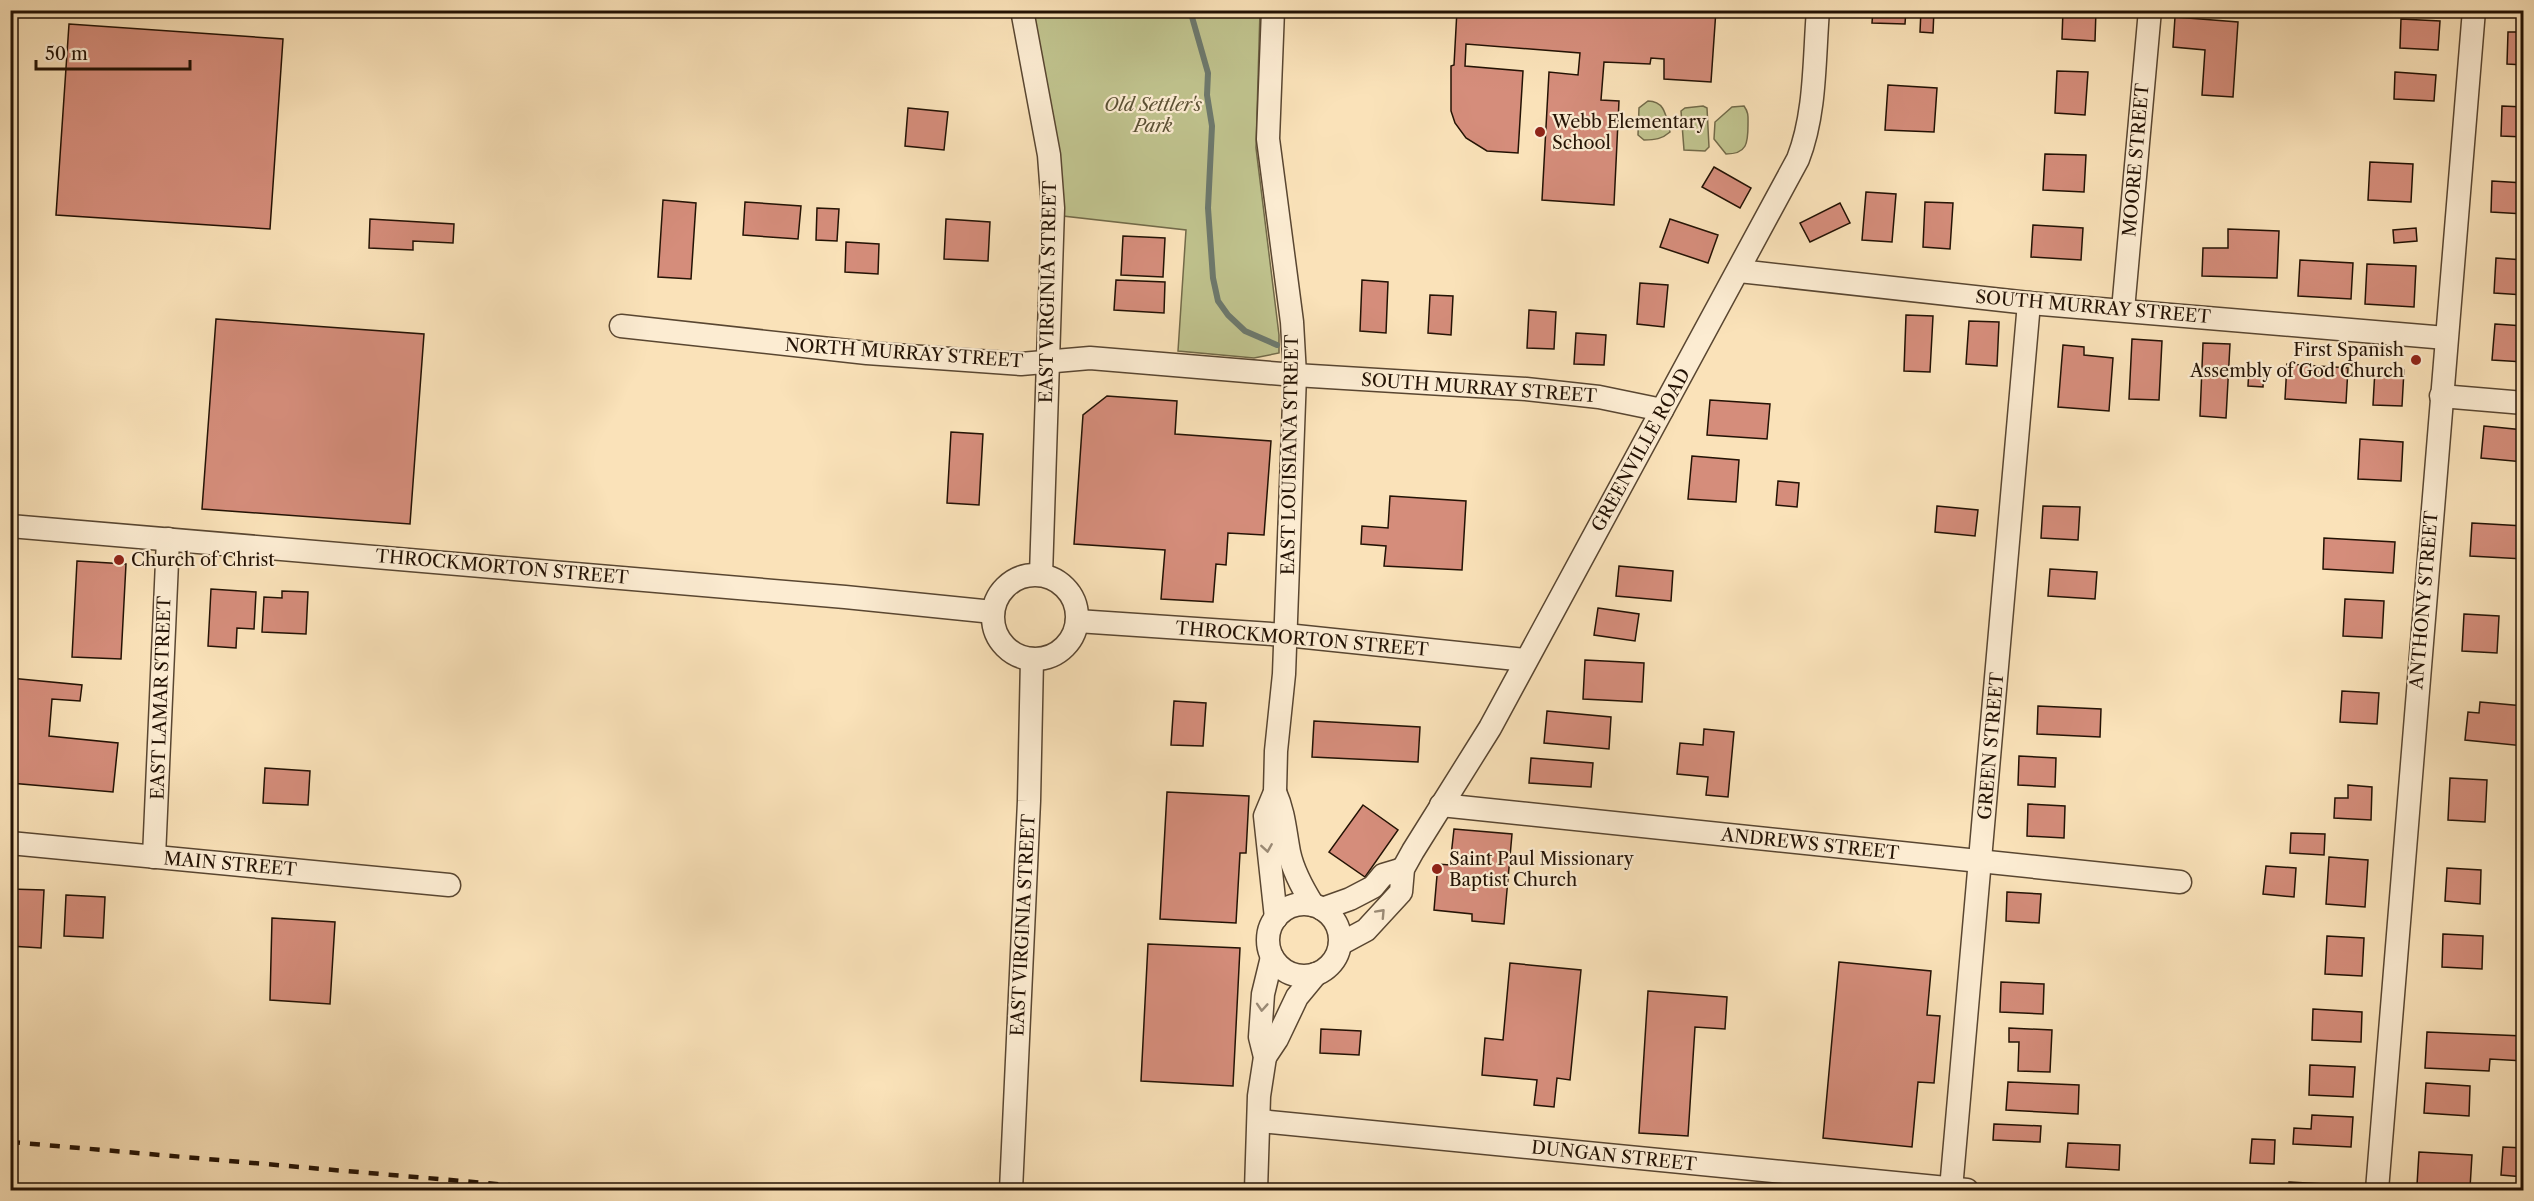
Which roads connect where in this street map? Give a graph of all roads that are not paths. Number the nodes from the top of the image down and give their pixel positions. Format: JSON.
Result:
{"nodes":[{"id":1,"x":1022,"y":10,"type":"edge"},
{"id":2,"x":1273,"y":10,"type":"edge"},
{"id":3,"x":1818,"y":10,"type":"edge"},
{"id":4,"x":2150,"y":10,"type":"edge"},
{"id":5,"x":2474,"y":10,"type":"edge"},
{"id":6,"x":1739,"y":271,"type":"junction"},
{"id":7,"x":2029,"y":303,"type":"junction"},
{"id":8,"x":2123,"y":310,"type":"junction"},
{"id":9,"x":621,"y":326,"type":"dead end"},
{"id":10,"x":2446,"y":338,"type":"junction"},
{"id":11,"x":1047,"y":362,"type":"junction"},
{"id":12,"x":1295,"y":375,"type":"junction"},
{"id":13,"x":2441,"y":396,"type":"junction"},
{"id":14,"x":2523,"y":403,"type":"edge"},
{"id":15,"x":1662,"y":410,"type":"junction"},
{"id":16,"x":10,"y":526,"type":"edge"},
{"id":17,"x":168,"y":539,"type":"junction"},
{"id":18,"x":1041,"y":575,"type":"junction"},
{"id":19,"x":993,"y":612,"type":"junction"},
{"id":20,"x":1077,"y":621,"type":"junction"},
{"id":21,"x":1286,"y":635,"type":"junction"},
{"id":22,"x":1032,"y":659,"type":"junction"},
{"id":23,"x":1526,"y":660,"type":"junction"},
{"id":24,"x":1275,"y":792,"type":"junction"},
{"id":25,"x":1441,"y":805,"type":"junction"},
{"id":26,"x":10,"y":843,"type":"edge"},
{"id":27,"x":154,"y":857,"type":"junction"},
{"id":28,"x":1981,"y":862,"type":"junction"},
{"id":29,"x":1403,"y":869,"type":"junction"},
{"id":30,"x":2180,"y":882,"type":"dead end"},
{"id":31,"x":449,"y":885,"type":"dead end"},
{"id":32,"x":1317,"y":907,"type":"junction"},
{"id":33,"x":1276,"y":918,"type":"junction"},
{"id":34,"x":1340,"y":944,"type":"junction"},
{"id":35,"x":1272,"y":957,"type":"junction"},
{"id":36,"x":1316,"y":974,"type":"junction"},
{"id":37,"x":1265,"y":1057,"type":"junction"},
{"id":38,"x":1260,"y":1121,"type":"junction"},
{"id":39,"x":1959,"y":1190,"type":"edge"},
{"id":40,"x":1011,"y":1191,"type":"edge"},
{"id":41,"x":1256,"y":1191,"type":"edge"},
{"id":42,"x":2377,"y":1191,"type":"edge"}],
"edges":[{"from":1,"to":11,"type":"street","name":"EAST VIRGINIA STREET"},
{"from":2,"to":12,"type":"street","name":"EAST LOUISIANA STREET"},
{"from":3,"to":6,"type":"street","name":"GREENVILLE ROAD"},
{"from":4,"to":8,"type":"street","name":"MOORE STREET"},
{"from":5,"to":10,"type":"street","name":"ANTHONY STREET"},
{"from":6,"to":7,"type":"street","name":"SOUTH MURRAY STREET"},
{"from":6,"to":15,"type":"street","name":"GREENVILLE ROAD"},
{"from":7,"to":8,"type":"street","name":"SOUTH MURRAY STREET"},
{"from":7,"to":28,"type":"street","name":"GREEN STREET"},
{"from":8,"to":10,"type":"street","name":"SOUTH MURRAY STREET"},
{"from":9,"to":11,"type":"street","name":"NORTH MURRAY STREET"},
{"from":10,"to":13,"type":"street","name":"ANTHONY STREET"},
{"from":11,"to":12,"type":"street","name":"NORTH MURRAY STREET"},
{"from":11,"to":18,"type":"street","name":"EAST VIRGINIA STREET"},
{"from":12,"to":15,"type":"street","name":"SOUTH MURRAY STREET"},
{"from":12,"to":21,"type":"street","name":"EAST LOUISIANA STREET"},
{"from":13,"to":14,"type":"street"},
{"from":13,"to":42,"type":"street","name":"ANTHONY STREET"},
{"from":15,"to":23,"type":"street","name":"GREENVILLE ROAD"},
{"from":16,"to":17,"type":"street","name":"THROCKMORTON STREET"},
{"from":17,"to":19,"type":"street","name":"THROCKMORTON STREET"},
{"from":17,"to":27,"type":"street","name":"EAST LAMAR STREET"},
{"from":18,"to":19,"type":"street"},
{"from":18,"to":20,"type":"street"},
{"from":19,"to":22,"type":"street"},
{"from":20,"to":21,"type":"street","name":"THROCKMORTON STREET"},
{"from":20,"to":22,"type":"street"},
{"from":21,"to":23,"type":"street","name":"THROCKMORTON STREET"},
{"from":21,"to":24,"type":"street","name":"EAST LOUISIANA STREET"},
{"from":22,"to":40,"type":"street","name":"EAST VIRGINIA STREET"},
{"from":23,"to":25,"type":"street","name":"GREENVILLE ROAD"},
{"from":24,"to":32,"type":"street","name":"EAST LOUISIANA STREET"},
{"from":24,"to":33,"type":"street","name":"EAST LOUISIANA STREET","one_way":true},
{"from":25,"to":28,"type":"street","name":"ANDREWS STREET"},
{"from":25,"to":29,"type":"street","name":"GREENVILLE ROAD"},
{"from":26,"to":27,"type":"street","name":"MAIN STREET"},
{"from":27,"to":31,"type":"street","name":"MAIN STREET"},
{"from":28,"to":30,"type":"street","name":"ANDREWS STREET"},
{"from":28,"to":39,"type":"street","name":"GREEN STREET"},
{"from":29,"to":32,"type":"street"},
{"from":34,"to":29,"type":"street","name":"GREENVILLE ROAD","one_way":true},
{"from":32,"to":33,"type":"street"},
{"from":32,"to":34,"type":"street"},
{"from":33,"to":35,"type":"street"},
{"from":34,"to":36,"type":"street"},
{"from":35,"to":36,"type":"street"},
{"from":35,"to":37,"type":"street","one_way":true},
{"from":36,"to":37,"type":"street"},
{"from":37,"to":38,"type":"street"},
{"from":38,"to":39,"type":"street","name":"DUNGAN STREET"},
{"from":38,"to":41,"type":"street"}]}
